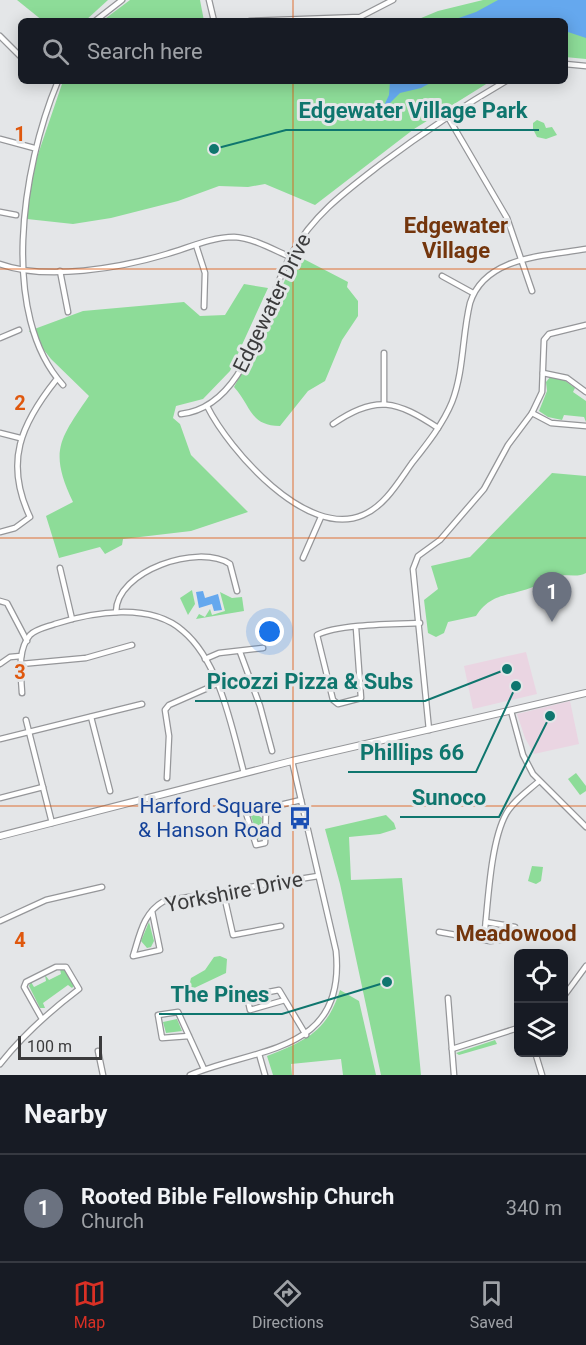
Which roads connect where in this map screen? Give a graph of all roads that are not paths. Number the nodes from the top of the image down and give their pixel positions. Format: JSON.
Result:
{"nodes":[{"id":1,"x":122,"y":0,"type":"edge"},
{"id":2,"x":210,"y":0,"type":"edge"},
{"id":3,"x":393,"y":0,"type":"edge"},
{"id":4,"x":99,"y":18,"type":"edge"},
{"id":5,"x":213,"y":18,"type":"edge"},
{"id":6,"x":332,"y":18,"type":"edge"},
{"id":7,"x":0,"y":36,"type":"edge"},
{"id":8,"x":18,"y":54,"type":"edge"},
{"id":9,"x":568,"y":64,"type":"edge"},
{"id":10,"x":586,"y":66,"type":"edge"},
{"id":11,"x":55,"y":84,"type":"edge"},
{"id":12,"x":501,"y":84,"type":"edge"},
{"id":13,"x":448,"y":117,"type":"junction"},
{"id":14,"x":0,"y":139,"type":"edge"},
{"id":15,"x":34,"y":148,"type":"junction"},
{"id":16,"x":19,"y":200,"type":"dead end"},
{"id":17,"x":17,"y":208,"type":"dead end"},
{"id":18,"x":0,"y":212,"type":"edge"},
{"id":19,"x":16,"y":216,"type":"junction"},
{"id":20,"x":15,"y":225,"type":"dead end"},
{"id":21,"x":196,"y":245,"type":"junction"},
{"id":22,"x":586,"y":249,"type":"edge"},
{"id":23,"x":290,"y":257,"type":"junction"},
{"id":24,"x":10,"y":259,"type":"dead end"},
{"id":25,"x":522,"y":261,"type":"junction"},
{"id":26,"x":0,"y":264,"type":"edge"},
{"id":27,"x":9,"y":267,"type":"junction"},
{"id":28,"x":60,"y":271,"type":"junction"},
{"id":29,"x":9,"y":275,"type":"dead end"},
{"id":30,"x":442,"y":276,"type":"dead end"},
{"id":31,"x":532,"y":291,"type":"dead end"},
{"id":32,"x":473,"y":293,"type":"junction"},
{"id":33,"x":204,"y":307,"type":"dead end"},
{"id":34,"x":68,"y":312,"type":"dead end"},
{"id":35,"x":16,"y":321,"type":"dead end"},
{"id":36,"x":586,"y":325,"type":"edge"},
{"id":37,"x":19,"y":330,"type":"junction"},
{"id":38,"x":0,"y":338,"type":"edge"},
{"id":39,"x":23,"y":338,"type":"dead end"},
{"id":40,"x":384,"y":353,"type":"dead end"},
{"id":41,"x":38,"y":362,"type":"dead end"},
{"id":42,"x":543,"y":373,"type":"junction"},
{"id":43,"x":56,"y":380,"type":"junction"},
{"id":44,"x":63,"y":385,"type":"dead end"},
{"id":45,"x":586,"y":392,"type":"edge"},
{"id":46,"x":384,"y":403,"type":"junction"},
{"id":47,"x":207,"y":406,"type":"junction"},
{"id":48,"x":532,"y":413,"type":"junction"},
{"id":49,"x":182,"y":414,"type":"dead end"},
{"id":50,"x":333,"y":424,"type":"dead end"},
{"id":51,"x":586,"y":426,"type":"edge"},
{"id":52,"x":438,"y":428,"type":"junction"},
{"id":53,"x":0,"y":432,"type":"edge"},
{"id":54,"x":20,"y":438,"type":"junction"},
{"id":55,"x":321,"y":517,"type":"junction"},
{"id":56,"x":0,"y":532,"type":"edge"},
{"id":57,"x":303,"y":558,"type":"dead end"},
{"id":58,"x":60,"y":568,"type":"dead end"},
{"id":59,"x":237,"y":591,"type":"dead end"},
{"id":60,"x":0,"y":601,"type":"edge"},
{"id":61,"x":116,"y":612,"type":"junction"},
{"id":62,"x":72,"y":619,"type":"junction"},
{"id":63,"x":420,"y":623,"type":"junction"},
{"id":64,"x":356,"y":628,"type":"junction"},
{"id":65,"x":27,"y":641,"type":"junction"},
{"id":66,"x":132,"y":645,"type":"dead end"},
{"id":67,"x":263,"y":648,"type":"dead end"},
{"id":68,"x":240,"y":652,"type":"junction"},
{"id":69,"x":21,"y":656,"type":"junction"},
{"id":70,"x":205,"y":659,"type":"junction"},
{"id":71,"x":21,"y":663,"type":"junction"},
{"id":72,"x":0,"y":664,"type":"edge"},
{"id":73,"x":217,"y":684,"type":"junction"},
{"id":74,"x":22,"y":693,"type":"dead end"},
{"id":75,"x":586,"y":693,"type":"edge"},
{"id":76,"x":142,"y":704,"type":"dead end"},
{"id":77,"x":511,"y":711,"type":"junction"},
{"id":78,"x":91,"y":717,"type":"junction"},
{"id":79,"x":26,"y":720,"type":"dead end"},
{"id":80,"x":429,"y":730,"type":"junction"},
{"id":81,"x":28,"y":731,"type":"junction"},
{"id":82,"x":0,"y":739,"type":"edge"},
{"id":83,"x":272,"y":751,"type":"dead end"},
{"id":84,"x":292,"y":761,"type":"junction"},
{"id":85,"x":243,"y":773,"type":"junction"},
{"id":86,"x":167,"y":778,"type":"dead end"},
{"id":87,"x":539,"y":781,"type":"junction"},
{"id":88,"x":43,"y":787,"type":"junction"},
{"id":89,"x":110,"y":791,"type":"dead end"},
{"id":90,"x":0,"y":798,"type":"edge"},
{"id":91,"x":301,"y":800,"type":"junction"},
{"id":92,"x":266,"y":807,"type":"junction"},
{"id":93,"x":52,"y":823,"type":"junction"},
{"id":94,"x":586,"y":827,"type":"edge"},
{"id":95,"x":0,"y":836,"type":"edge"},
{"id":96,"x":318,"y":876,"type":"junction"},
{"id":97,"x":102,"y":887,"type":"dead end"},
{"id":98,"x":223,"y":891,"type":"junction"},
{"id":99,"x":152,"y":911,"type":"junction"},
{"id":100,"x":0,"y":921,"type":"edge"},
{"id":101,"x":486,"y":922,"type":"junction"},
{"id":102,"x":281,"y":926,"type":"dead end"},
{"id":103,"x":439,"y":932,"type":"dead end"},
{"id":104,"x":484,"y":939,"type":"junction"},
{"id":105,"x":586,"y":966,"type":"edge"},
{"id":106,"x":568,"y":991,"type":"edge"},
{"id":107,"x":448,"y":998,"type":"dead end"},
{"id":108,"x":285,"y":1000,"type":"junction"},
{"id":109,"x":42,"y":1019,"type":"junction"},
{"id":110,"x":514,"y":1030,"type":"edge"},
{"id":111,"x":306,"y":1035,"type":"junction"},
{"id":112,"x":189,"y":1036,"type":"junction"},
{"id":113,"x":452,"y":1049,"type":"junction"},
{"id":114,"x":98,"y":1051,"type":"dead end"},
{"id":115,"x":259,"y":1054,"type":"junction"},
{"id":116,"x":536,"y":1057,"type":"edge"},
{"id":117,"x":0,"y":1064,"type":"edge"},
{"id":118,"x":204,"y":1069,"type":"junction"},
{"id":119,"x":103,"y":1075,"type":"edge"},
{"id":120,"x":190,"y":1075,"type":"edge"},
{"id":121,"x":265,"y":1075,"type":"edge"},
{"id":122,"x":454,"y":1075,"type":"edge"},
{"id":123,"x":542,"y":1075,"type":"edge"}],
"edges":[{"from":1,"to":4,"type":"street"},
{"from":2,"to":5,"type":"street"},
{"from":3,"to":6,"type":"street"},
{"from":7,"to":8,"type":"street"},
{"from":9,"to":10,"type":"street"},
{"from":11,"to":15,"type":"street"},
{"from":12,"to":13,"type":"street","name":"Edgewater Drive"},
{"from":13,"to":23,"type":"street","name":"Edgewater Drive"},
{"from":13,"to":25,"type":"street"},
{"from":14,"to":15,"type":"street"},
{"from":15,"to":16,"type":"street"},
{"from":17,"to":19,"type":"street"},
{"from":18,"to":19,"type":"street"},
{"from":19,"to":20,"type":"street"},
{"from":21,"to":23,"type":"street"},
{"from":21,"to":28,"type":"street"},
{"from":21,"to":33,"type":"street"},
{"from":22,"to":25,"type":"street"},
{"from":23,"to":47,"type":"street","name":"Edgewater Drive"},
{"from":24,"to":27,"type":"street"},
{"from":25,"to":31,"type":"street"},
{"from":25,"to":32,"type":"street"},
{"from":26,"to":27,"type":"street"},
{"from":27,"to":28,"type":"street"},
{"from":27,"to":29,"type":"street"},
{"from":28,"to":34,"type":"street"},
{"from":30,"to":32,"type":"street"},
{"from":32,"to":52,"type":"street"},
{"from":35,"to":37,"type":"street"},
{"from":36,"to":42,"type":"street"},
{"from":37,"to":38,"type":"street"},
{"from":37,"to":39,"type":"street"},
{"from":40,"to":46,"type":"street"},
{"from":41,"to":43,"type":"street"},
{"from":42,"to":45,"type":"street"},
{"from":42,"to":48,"type":"street"},
{"from":43,"to":44,"type":"street"},
{"from":43,"to":54,"type":"street"},
{"from":46,"to":50,"type":"street"},
{"from":46,"to":52,"type":"street"},
{"from":47,"to":49,"type":"street","name":"Edgewater Drive"},
{"from":47,"to":55,"type":"street"},
{"from":48,"to":51,"type":"street"},
{"from":48,"to":63,"type":"street"},
{"from":52,"to":55,"type":"street"},
{"from":53,"to":54,"type":"street"},
{"from":54,"to":56,"type":"street"},
{"from":55,"to":57,"type":"street"},
{"from":58,"to":62,"type":"street"},
{"from":59,"to":61,"type":"street"},
{"from":60,"to":65,"type":"street"},
{"from":61,"to":62,"type":"street"},
{"from":61,"to":70,"type":"street"},
{"from":62,"to":65,"type":"street"},
{"from":63,"to":64,"type":"street"},
{"from":63,"to":80,"type":"street"},
{"from":64,"to":64,"type":"street"},
{"from":65,"to":69,"type":"street"},
{"from":66,"to":71,"type":"street"},
{"from":67,"to":68,"type":"street"},
{"from":68,"to":70,"type":"street"},
{"from":68,"to":83,"type":"street"},
{"from":69,"to":71,"type":"street"},
{"from":69,"to":72,"type":"street"},
{"from":70,"to":73,"type":"street"},
{"from":71,"to":74,"type":"street"},
{"from":73,"to":85,"type":"street"},
{"from":73,"to":86,"type":"street"},
{"from":75,"to":77,"type":"street"},
{"from":76,"to":78,"type":"street"},
{"from":77,"to":80,"type":"street"},
{"from":77,"to":87,"type":"street"},
{"from":78,"to":81,"type":"street"},
{"from":78,"to":89,"type":"street"},
{"from":79,"to":81,"type":"street"},
{"from":80,"to":84,"type":"street"},
{"from":81,"to":82,"type":"street"},
{"from":81,"to":88,"type":"street"},
{"from":84,"to":85,"type":"street"},
{"from":84,"to":91,"type":"street"},
{"from":85,"to":93,"type":"street"},
{"from":87,"to":94,"type":"street"},
{"from":87,"to":101,"type":"street"},
{"from":88,"to":90,"type":"street"},
{"from":88,"to":93,"type":"street"},
{"from":91,"to":92,"type":"street"},
{"from":91,"to":96,"type":"street"},
{"from":92,"to":92,"type":"street"},
{"from":93,"to":95,"type":"street"},
{"from":96,"to":98,"type":"street","name":"Yorkshire Drive"},
{"from":96,"to":111,"type":"street"},
{"from":97,"to":100,"type":"street"},
{"from":98,"to":99,"type":"street","name":"Yorkshire Drive"},
{"from":98,"to":102,"type":"street"},
{"from":99,"to":99,"type":"street","name":"Yorkshire Drive"},
{"from":101,"to":104,"type":"street"},
{"from":101,"to":104,"type":"street"},
{"from":103,"to":104,"type":"street"},
{"from":105,"to":106,"type":"street"},
{"from":107,"to":113,"type":"street"},
{"from":108,"to":108,"type":"street"},
{"from":108,"to":111,"type":"street"},
{"from":109,"to":109,"type":"street"},
{"from":109,"to":117,"type":"street"},
{"from":110,"to":113,"type":"street"},
{"from":111,"to":115,"type":"street"},
{"from":112,"to":112,"type":"street"},
{"from":112,"to":118,"type":"street"},
{"from":113,"to":122,"type":"street"},
{"from":114,"to":119,"type":"street"},
{"from":115,"to":118,"type":"street"},
{"from":115,"to":121,"type":"street"},
{"from":116,"to":123,"type":"street"},
{"from":118,"to":120,"type":"street"}]}
